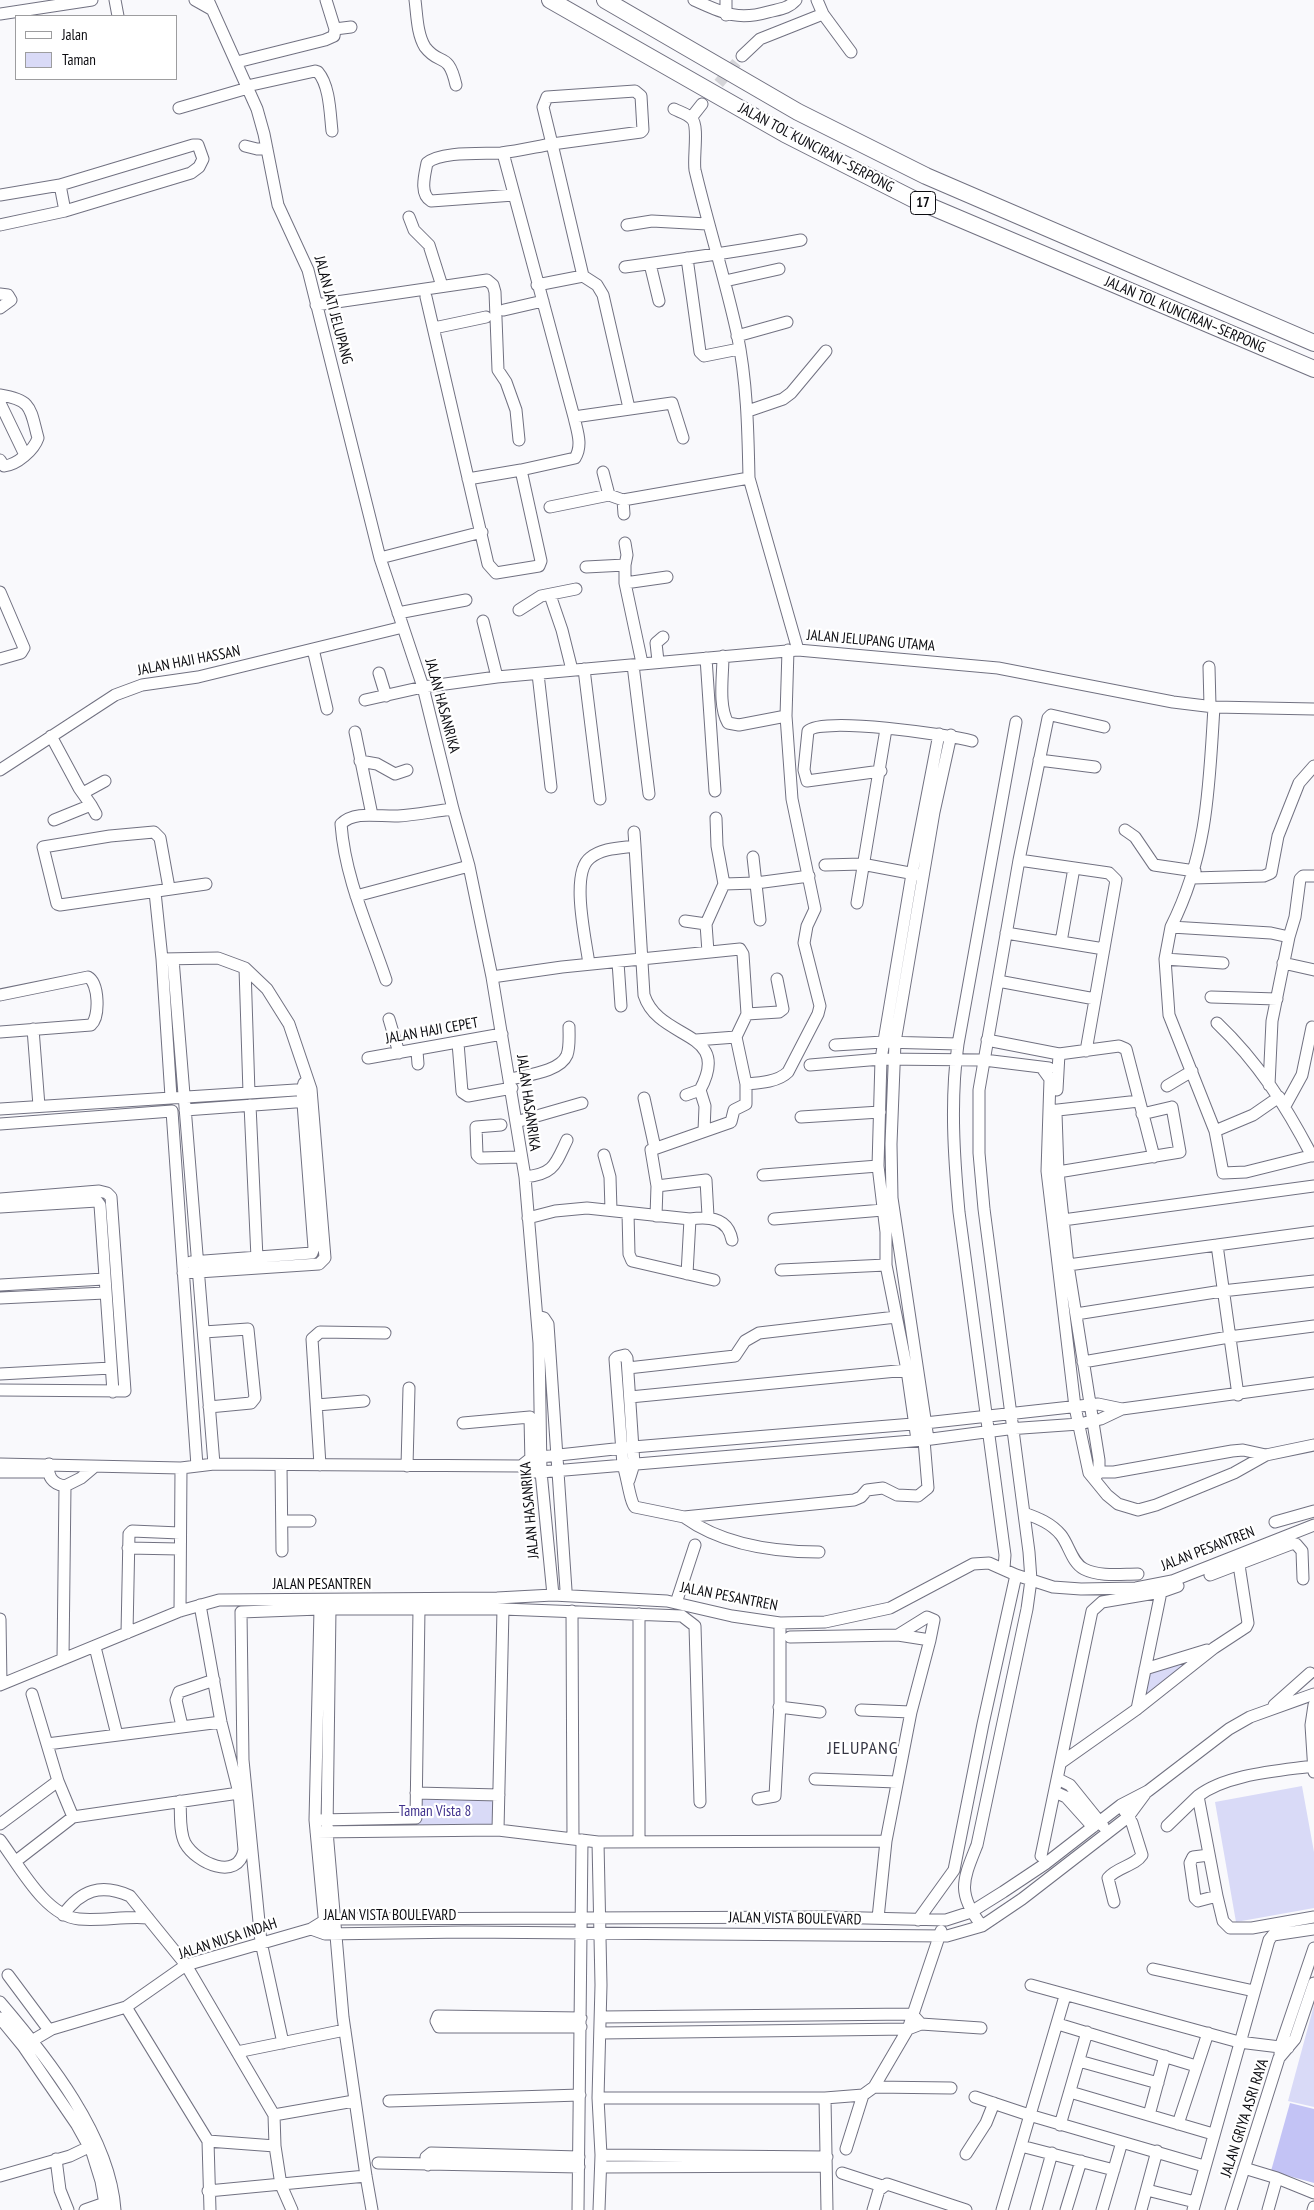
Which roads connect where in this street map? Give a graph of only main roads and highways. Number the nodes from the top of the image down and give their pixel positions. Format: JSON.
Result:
{"nodes":[{"id":1,"x":550,"y":0,"type":"edge"},
{"id":2,"x":605,"y":0,"type":"edge"},
{"id":3,"x":1314,"y":342,"type":"edge"},
{"id":4,"x":1314,"y":369,"type":"edge"}],
"edges":[{"from":1,"to":4,"type":"highway","name":"JALAN TOL KUNCIRAN–SERPONG","number":"17"},
{"from":2,"to":3,"type":"highway","name":"JALAN TOL KUNCIRAN–SERPONG","number":"17"}]}
